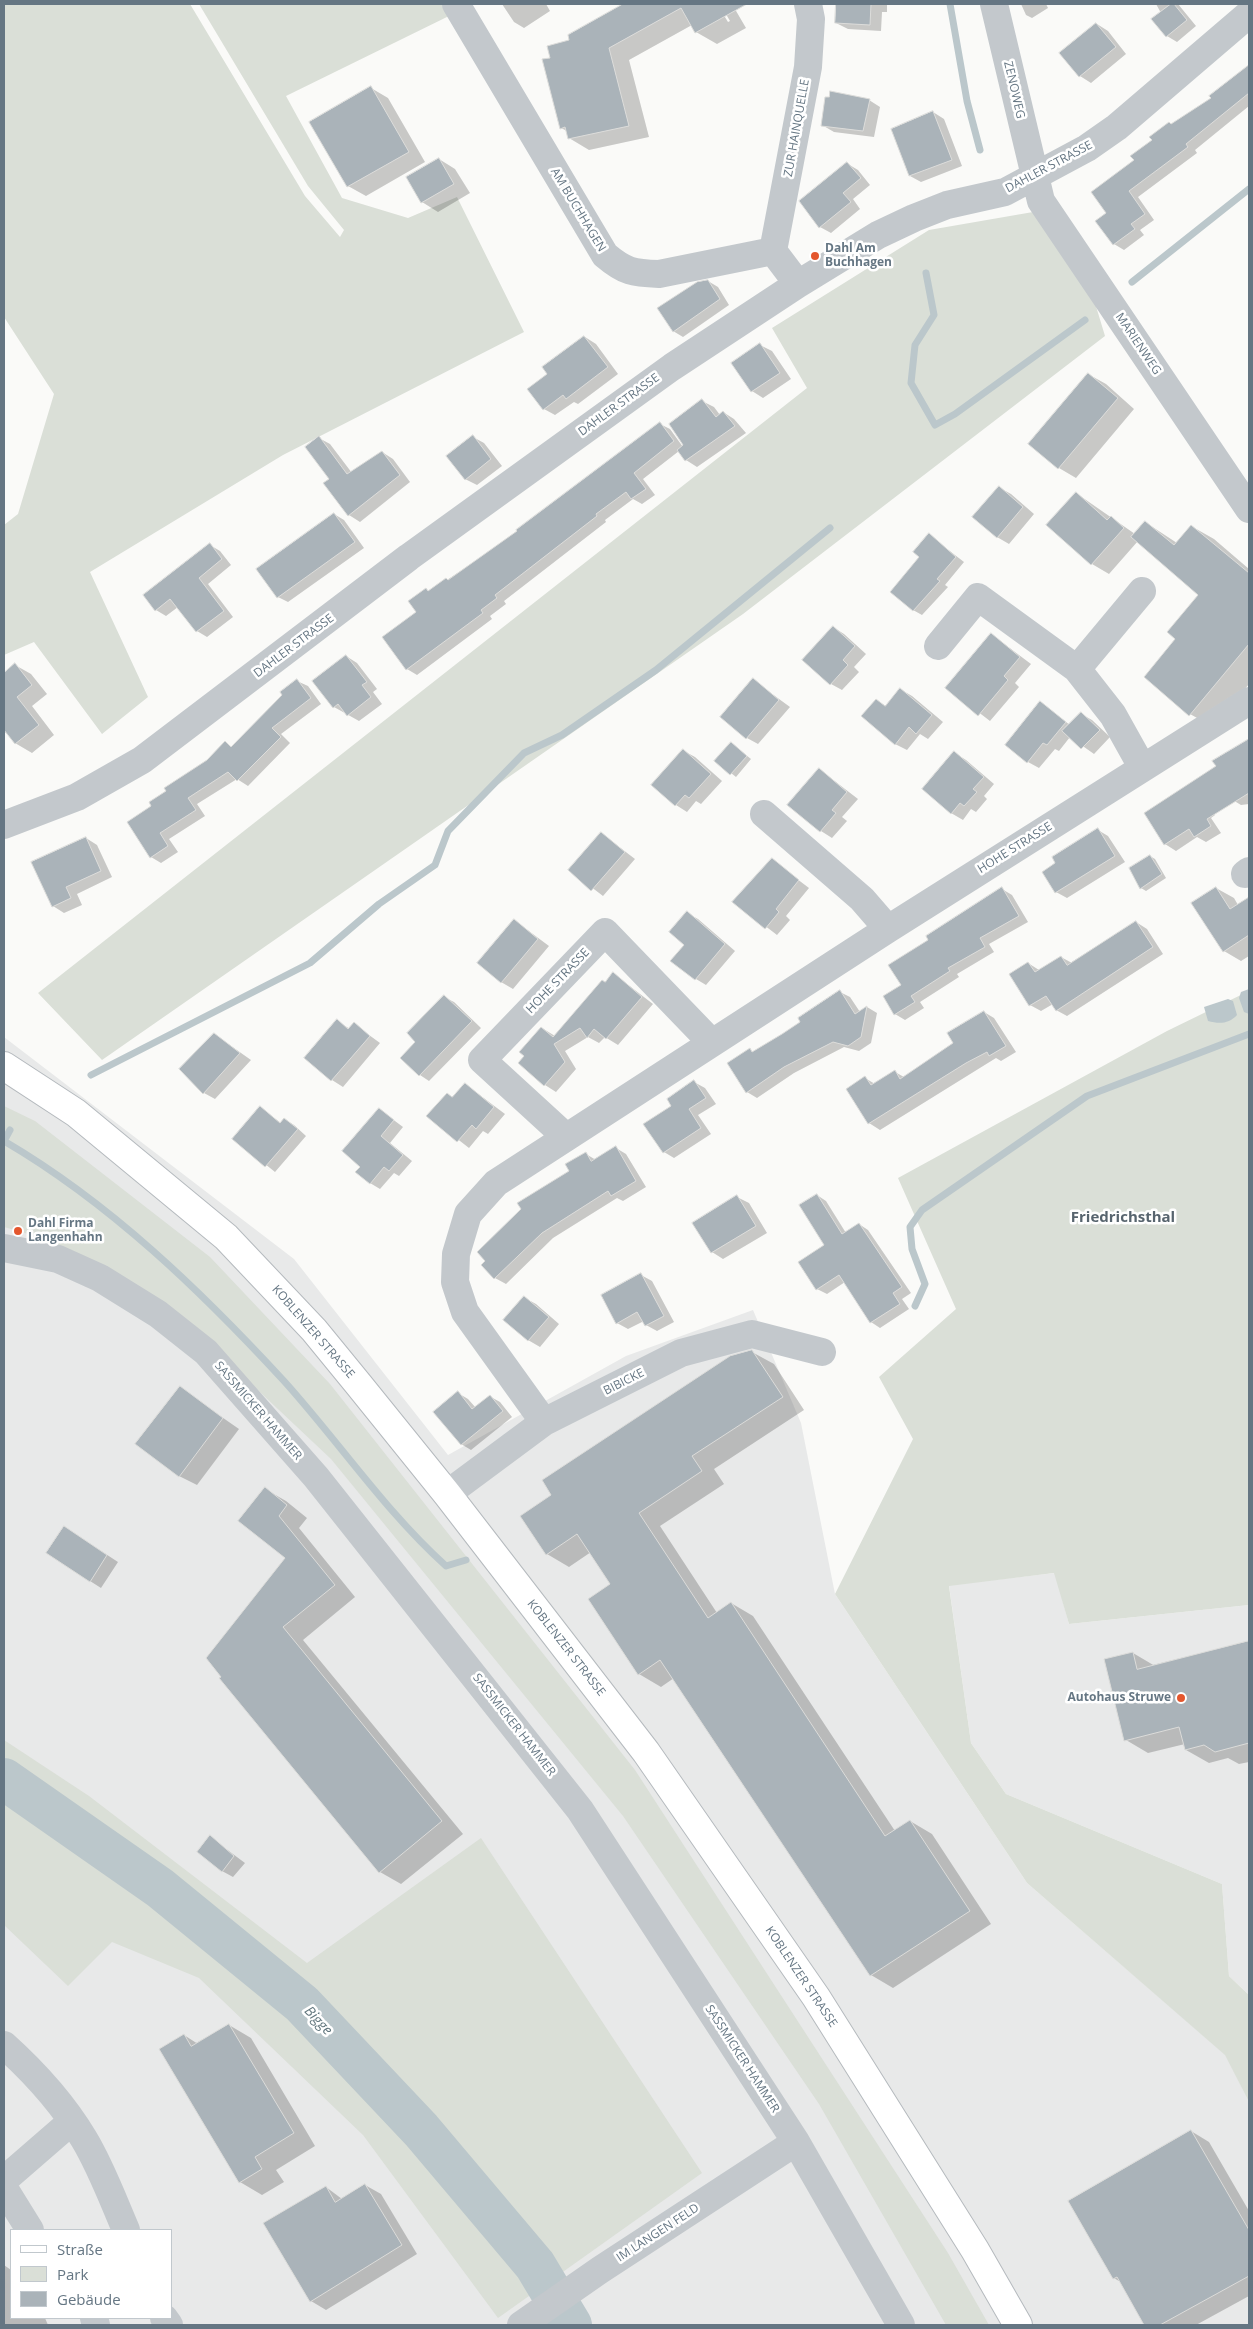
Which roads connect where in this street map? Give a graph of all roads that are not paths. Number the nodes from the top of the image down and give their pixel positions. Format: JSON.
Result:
{"nodes":[{"id":1,"x":456,"y":4,"type":"edge"},
{"id":2,"x":808,"y":4,"type":"edge"},
{"id":3,"x":994,"y":4,"type":"edge"},
{"id":4,"x":1249,"y":14,"type":"edge"},
{"id":5,"x":1034,"y":176,"type":"junction"},
{"id":6,"x":773,"y":251,"type":"junction"},
{"id":7,"x":798,"y":284,"type":"junction"},
{"id":8,"x":1249,"y":509,"type":"edge"},
{"id":9,"x":1142,"y":590,"type":"dead end"},
{"id":10,"x":938,"y":646,"type":"dead end"},
{"id":11,"x":1077,"y":669,"type":"junction"},
{"id":12,"x":1249,"y":701,"type":"edge"},
{"id":13,"x":1142,"y":767,"type":"junction"},
{"id":14,"x":764,"y":814,"type":"dead end"},
{"id":15,"x":4,"y":825,"type":"edge"},
{"id":16,"x":888,"y":928,"type":"junction"},
{"id":17,"x":712,"y":1043,"type":"junction"},
{"id":18,"x":4,"y":1066,"type":"edge"},
{"id":19,"x":565,"y":1136,"type":"junction"},
{"id":20,"x":4,"y":1248,"type":"edge"},
{"id":21,"x":822,"y":1352,"type":"dead end"},
{"id":22,"x":544,"y":1422,"type":"junction"},
{"id":23,"x":447,"y":1494,"type":"junction"},
{"id":24,"x":4,"y":2045,"type":"edge"},
{"id":25,"x":72,"y":2121,"type":"junction"},
{"id":26,"x":796,"y":2142,"type":"junction"},
{"id":27,"x":4,"y":2180,"type":"edge"},
{"id":28,"x":4,"y":2188,"type":"edge"},
{"id":29,"x":29,"y":2229,"type":"edge"},
{"id":30,"x":126,"y":2229,"type":"edge"},
{"id":31,"x":522,"y":2325,"type":"edge"},
{"id":32,"x":901,"y":2325,"type":"edge"},
{"id":33,"x":1018,"y":2325,"type":"edge"}],
"edges":[{"from":1,"to":6,"type":"street","name":"AM BUCHHAGEN"},
{"from":2,"to":6,"type":"street","name":"ZUR HAINQUELLE"},
{"from":3,"to":5,"type":"street","name":"ZENOWEG"},
{"from":4,"to":5,"type":"street","name":"DAHLER STRASSE"},
{"from":5,"to":7,"type":"street","name":"DAHLER STRASSE"},
{"from":5,"to":8,"type":"street","name":"MARIENWEG"},
{"from":6,"to":7,"type":"street"},
{"from":7,"to":15,"type":"street","name":"DAHLER STRASSE"},
{"from":9,"to":11,"type":"street"},
{"from":10,"to":11,"type":"street"},
{"from":11,"to":13,"type":"street"},
{"from":12,"to":13,"type":"street","name":"HOHE STRASSE"},
{"from":13,"to":16,"type":"street","name":"HOHE STRASSE"},
{"from":14,"to":16,"type":"street"},
{"from":16,"to":17,"type":"street","name":"HOHE STRASSE"},
{"from":17,"to":19,"type":"street","name":"HOHE STRASSE"},
{"from":17,"to":19,"type":"street","name":"HOHE STRASSE"},
{"from":18,"to":23,"type":"main road","name":"KOBLENZER STRASSE"},
{"from":19,"to":22,"type":"street","name":"HOHE STRASSE"},
{"from":20,"to":26,"type":"street","name":"SASSMICKER HAMMER"},
{"from":21,"to":22,"type":"street","name":"BIBICKE"},
{"from":22,"to":23,"type":"street","name":"BIBICKE"},
{"from":23,"to":33,"type":"main road","name":"KOBLENZER STRASSE"},
{"from":24,"to":25,"type":"street"},
{"from":25,"to":27,"type":"street"},
{"from":25,"to":30,"type":"street"},
{"from":26,"to":31,"type":"street","name":"IM LANGEN FELD"},
{"from":26,"to":32,"type":"street","name":"SASSMICKER HAMMER"},
{"from":28,"to":29,"type":"street"}]}
